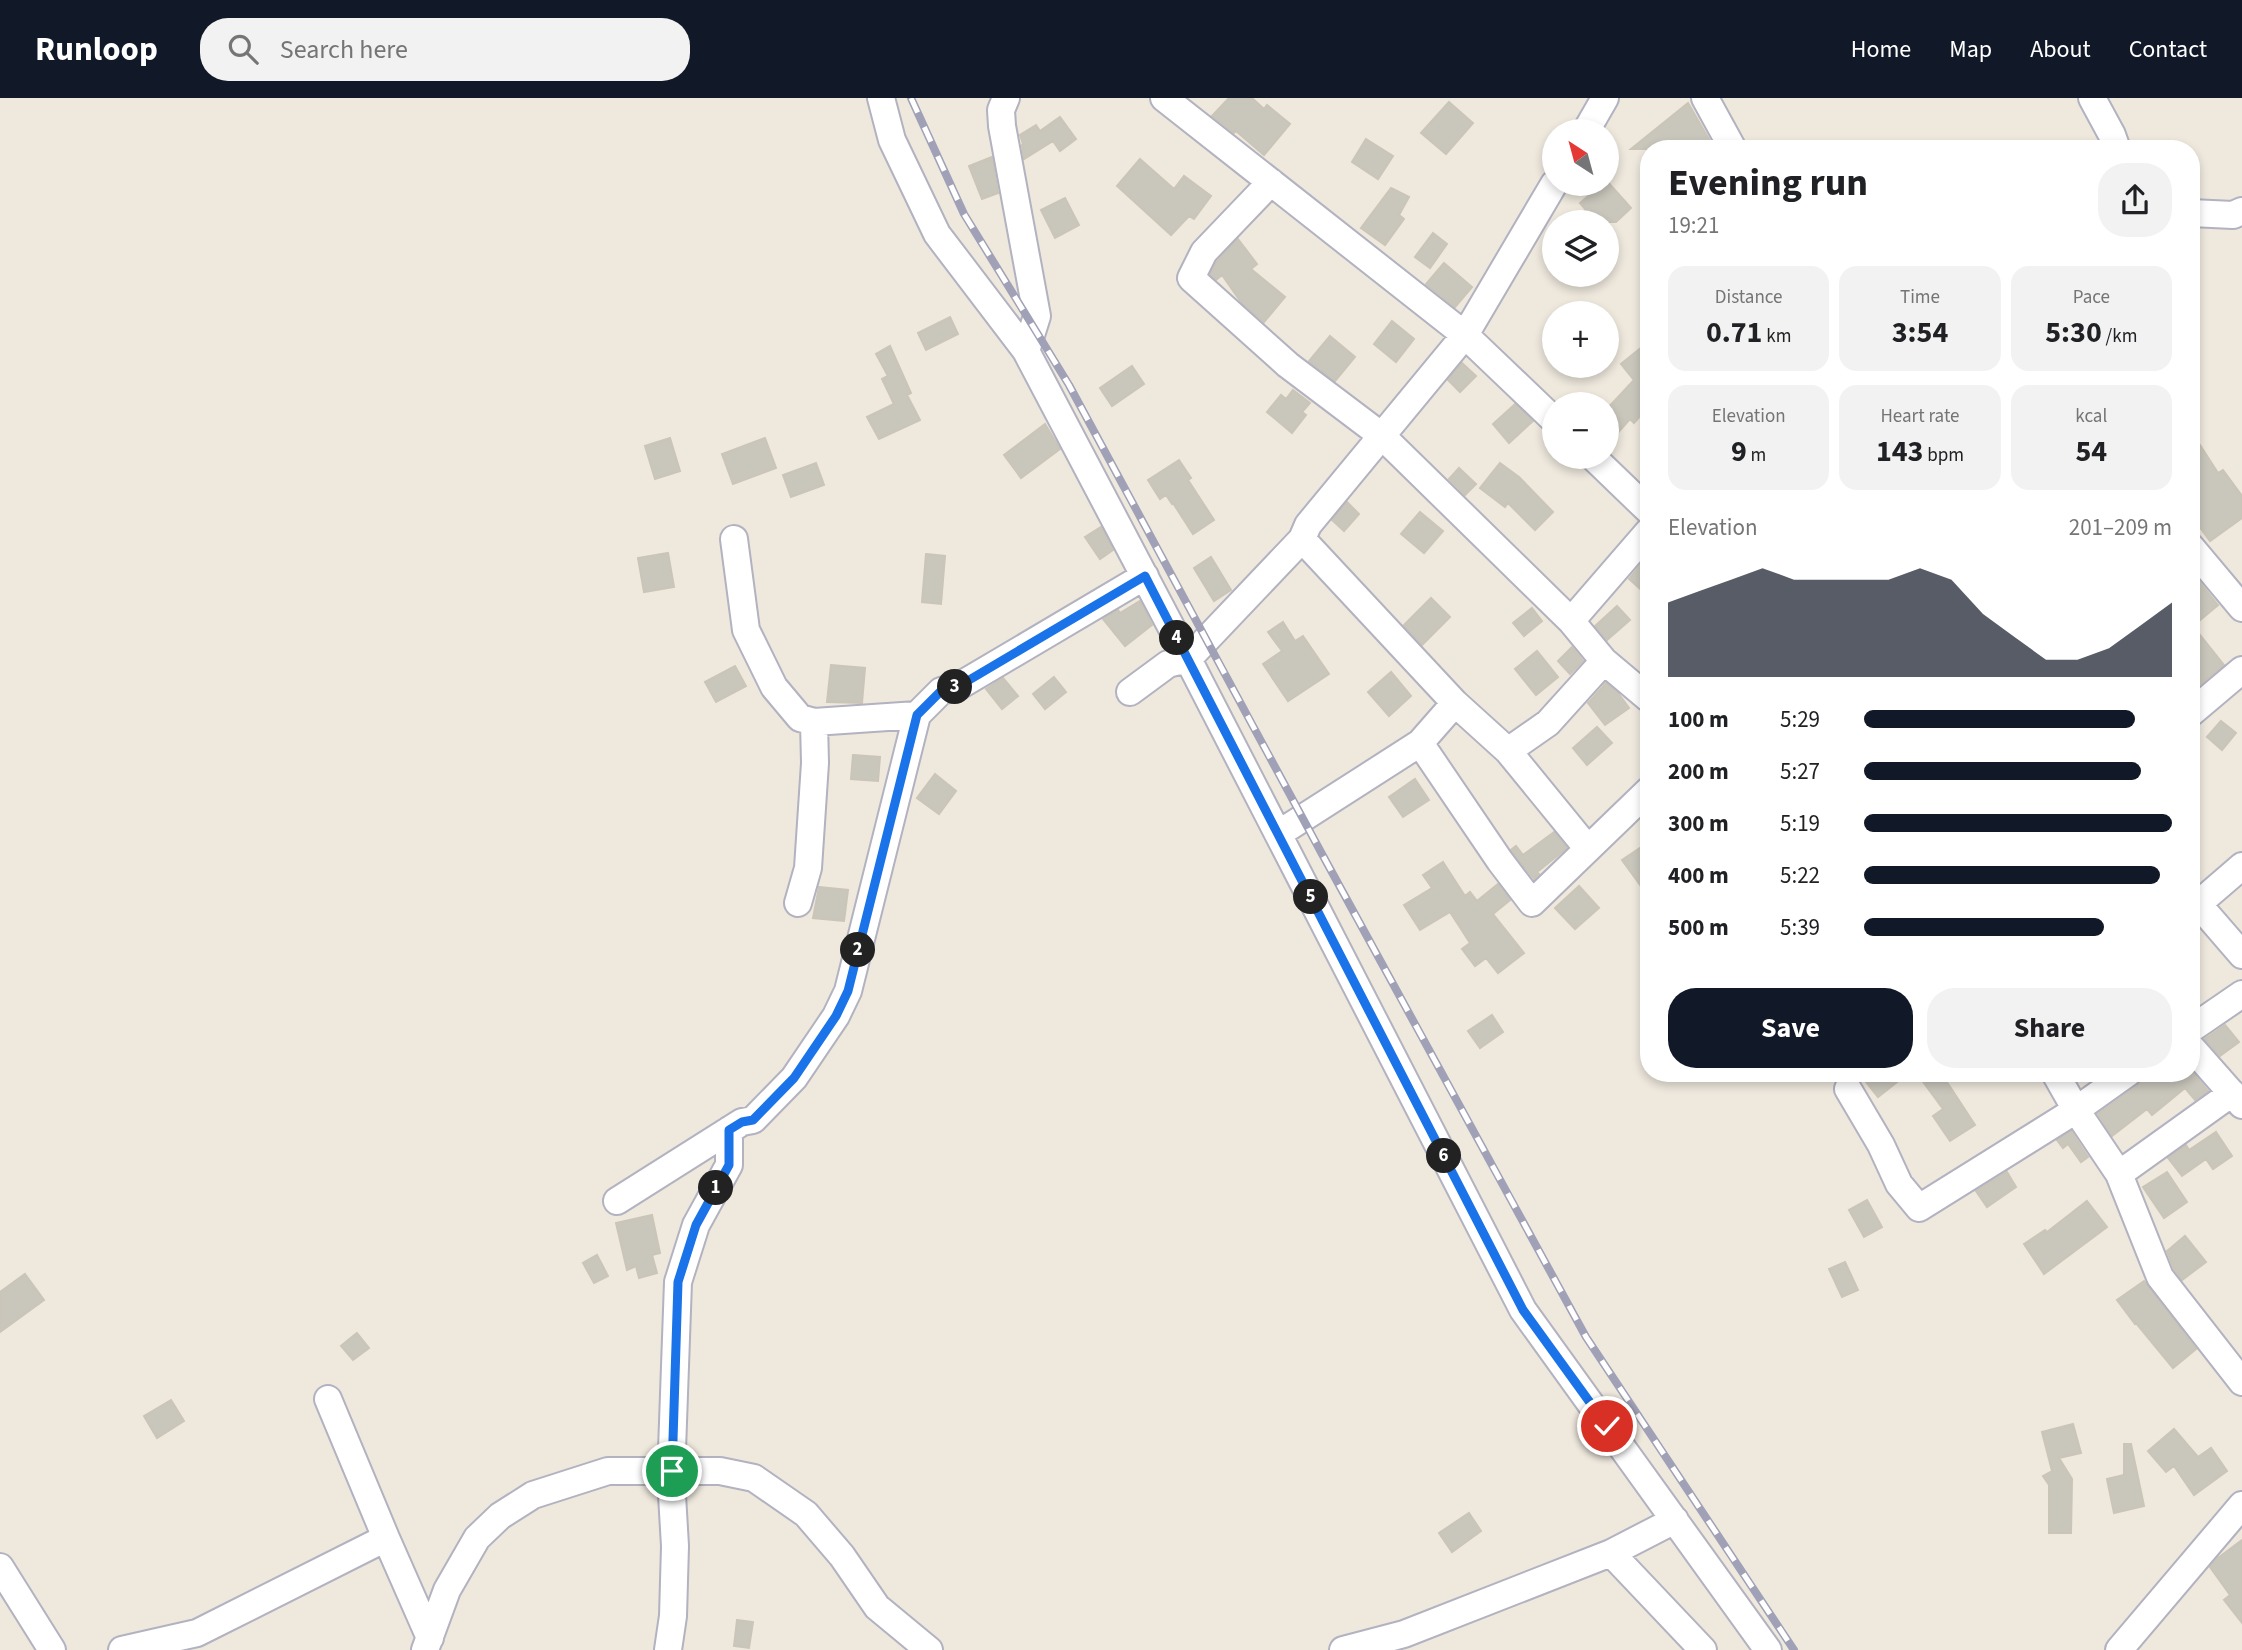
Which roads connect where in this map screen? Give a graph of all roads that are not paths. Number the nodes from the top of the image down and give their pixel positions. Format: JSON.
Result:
{"nodes":[{"id":1,"x":881,"y":98,"type":"edge"},
{"id":2,"x":1006,"y":98,"type":"edge"},
{"id":3,"x":1164,"y":98,"type":"edge"},
{"id":4,"x":1605,"y":98,"type":"edge"},
{"id":5,"x":1705,"y":98,"type":"edge"},
{"id":6,"x":2092,"y":98,"type":"edge"},
{"id":7,"x":1593,"y":119,"type":"edge"},
{"id":8,"x":1729,"y":140,"type":"edge"},
{"id":9,"x":2113,"y":140,"type":"edge"},
{"id":10,"x":1271,"y":182,"type":"junction"},
{"id":11,"x":1548,"y":196,"type":"edge"},
{"id":12,"x":2242,"y":211,"type":"edge"},
{"id":13,"x":2200,"y":213,"type":"edge"},
{"id":14,"x":1465,"y":335,"type":"junction"},
{"id":15,"x":1026,"y":352,"type":"junction"},
{"id":16,"x":1542,"y":409,"type":"edge"},
{"id":17,"x":1382,"y":436,"type":"junction"},
{"id":18,"x":1605,"y":469,"type":"edge"},
{"id":19,"x":1640,"y":502,"type":"edge"},
{"id":20,"x":734,"y":539,"type":"dead end"},
{"id":21,"x":1302,"y":539,"type":"junction"},
{"id":22,"x":1640,"y":541,"type":"edge"},
{"id":23,"x":2200,"y":558,"type":"edge"},
{"id":24,"x":1145,"y":576,"type":"junction"},
{"id":25,"x":2242,"y":608,"type":"edge"},
{"id":26,"x":1571,"y":621,"type":"junction"},
{"id":27,"x":1188,"y":659,"type":"junction"},
{"id":28,"x":1604,"y":661,"type":"junction"},
{"id":29,"x":2242,"y":670,"type":"edge"},
{"id":30,"x":1640,"y":691,"type":"edge"},
{"id":31,"x":1130,"y":692,"type":"dead end"},
{"id":32,"x":1455,"y":703,"type":"junction"},
{"id":33,"x":2200,"y":705,"type":"edge"},
{"id":34,"x":917,"y":715,"type":"junction"},
{"id":35,"x":814,"y":722,"type":"junction"},
{"id":36,"x":1420,"y":743,"type":"junction"},
{"id":37,"x":1508,"y":751,"type":"junction"},
{"id":38,"x":1640,"y":799,"type":"edge"},
{"id":39,"x":1278,"y":834,"type":"junction"},
{"id":40,"x":1588,"y":849,"type":"junction"},
{"id":41,"x":2242,"y":866,"type":"edge"},
{"id":42,"x":2200,"y":898,"type":"edge"},
{"id":43,"x":798,"y":903,"type":"dead end"},
{"id":44,"x":2200,"y":910,"type":"edge"},
{"id":45,"x":2242,"y":955,"type":"edge"},
{"id":46,"x":2242,"y":994,"type":"edge"},
{"id":47,"x":2200,"y":1023,"type":"edge"},
{"id":48,"x":2200,"y":1057,"type":"edge"},
{"id":49,"x":2060,"y":1082,"type":"edge"},
{"id":50,"x":2115,"y":1082,"type":"edge"},
{"id":51,"x":1848,"y":1089,"type":"dead end"},
{"id":52,"x":2237,"y":1099,"type":"edge"},
{"id":53,"x":2076,"y":1110,"type":"junction"},
{"id":54,"x":729,"y":1130,"type":"junction"},
{"id":55,"x":2119,"y":1174,"type":"junction"},
{"id":56,"x":617,"y":1201,"type":"dead end"},
{"id":57,"x":2242,"y":1382,"type":"edge"},
{"id":58,"x":328,"y":1399,"type":"dead end"},
{"id":59,"x":672,"y":1471,"type":"junction"},
{"id":60,"x":2242,"y":1504,"type":"edge"},
{"id":61,"x":1675,"y":1520,"type":"junction"},
{"id":62,"x":386,"y":1538,"type":"junction"},
{"id":63,"x":1611,"y":1553,"type":"junction"},
{"id":64,"x":0,"y":1567,"type":"edge"},
{"id":65,"x":427,"y":1644,"type":"edge"},
{"id":66,"x":52,"y":1650,"type":"edge"},
{"id":67,"x":122,"y":1650,"type":"edge"},
{"id":68,"x":668,"y":1650,"type":"edge"},
{"id":69,"x":929,"y":1650,"type":"edge"},
{"id":70,"x":1343,"y":1650,"type":"edge"},
{"id":71,"x":1703,"y":1650,"type":"edge"},
{"id":72,"x":1768,"y":1650,"type":"edge"},
{"id":73,"x":2119,"y":1650,"type":"edge"}],
"edges":[{"from":1,"to":15,"type":"street"},
{"from":2,"to":15,"type":"street"},
{"from":3,"to":10,"type":"street"},
{"from":4,"to":7,"type":"street"},
{"from":5,"to":8,"type":"street"},
{"from":6,"to":9,"type":"street"},
{"from":10,"to":14,"type":"street"},
{"from":10,"to":17,"type":"street"},
{"from":11,"to":14,"type":"street"},
{"from":12,"to":13,"type":"street"},
{"from":14,"to":16,"type":"street"},
{"from":14,"to":17,"type":"street"},
{"from":15,"to":24,"type":"street"},
{"from":17,"to":21,"type":"street"},
{"from":17,"to":26,"type":"street"},
{"from":18,"to":19,"type":"street"},
{"from":20,"to":35,"type":"street"},
{"from":21,"to":27,"type":"street"},
{"from":21,"to":32,"type":"street"},
{"from":22,"to":26,"type":"street"},
{"from":23,"to":25,"type":"street"},
{"from":24,"to":27,"type":"street"},
{"from":24,"to":34,"type":"street"},
{"from":26,"to":28,"type":"street"},
{"from":27,"to":31,"type":"street"},
{"from":27,"to":39,"type":"street"},
{"from":28,"to":30,"type":"street"},
{"from":28,"to":37,"type":"street"},
{"from":29,"to":33,"type":"street"},
{"from":32,"to":36,"type":"street"},
{"from":32,"to":37,"type":"street"},
{"from":34,"to":35,"type":"street"},
{"from":34,"to":54,"type":"street"},
{"from":35,"to":43,"type":"street"},
{"from":36,"to":39,"type":"street"},
{"from":36,"to":40,"type":"street"},
{"from":37,"to":40,"type":"street"},
{"from":38,"to":40,"type":"street"},
{"from":39,"to":61,"type":"street"},
{"from":41,"to":42,"type":"street"},
{"from":44,"to":45,"type":"street"},
{"from":46,"to":47,"type":"street"},
{"from":48,"to":52,"type":"street"},
{"from":49,"to":53,"type":"street"},
{"from":50,"to":53,"type":"street"},
{"from":51,"to":53,"type":"street"},
{"from":52,"to":55,"type":"street"},
{"from":53,"to":55,"type":"street"},
{"from":54,"to":56,"type":"street"},
{"from":54,"to":59,"type":"street"},
{"from":55,"to":57,"type":"street"},
{"from":58,"to":62,"type":"street"},
{"from":59,"to":65,"type":"street"},
{"from":59,"to":68,"type":"street"},
{"from":59,"to":69,"type":"street"},
{"from":60,"to":73,"type":"street"},
{"from":61,"to":63,"type":"street"},
{"from":61,"to":72,"type":"street"},
{"from":62,"to":65,"type":"street"},
{"from":62,"to":67,"type":"street"},
{"from":63,"to":70,"type":"street"},
{"from":63,"to":71,"type":"street"},
{"from":64,"to":66,"type":"street"}]}
